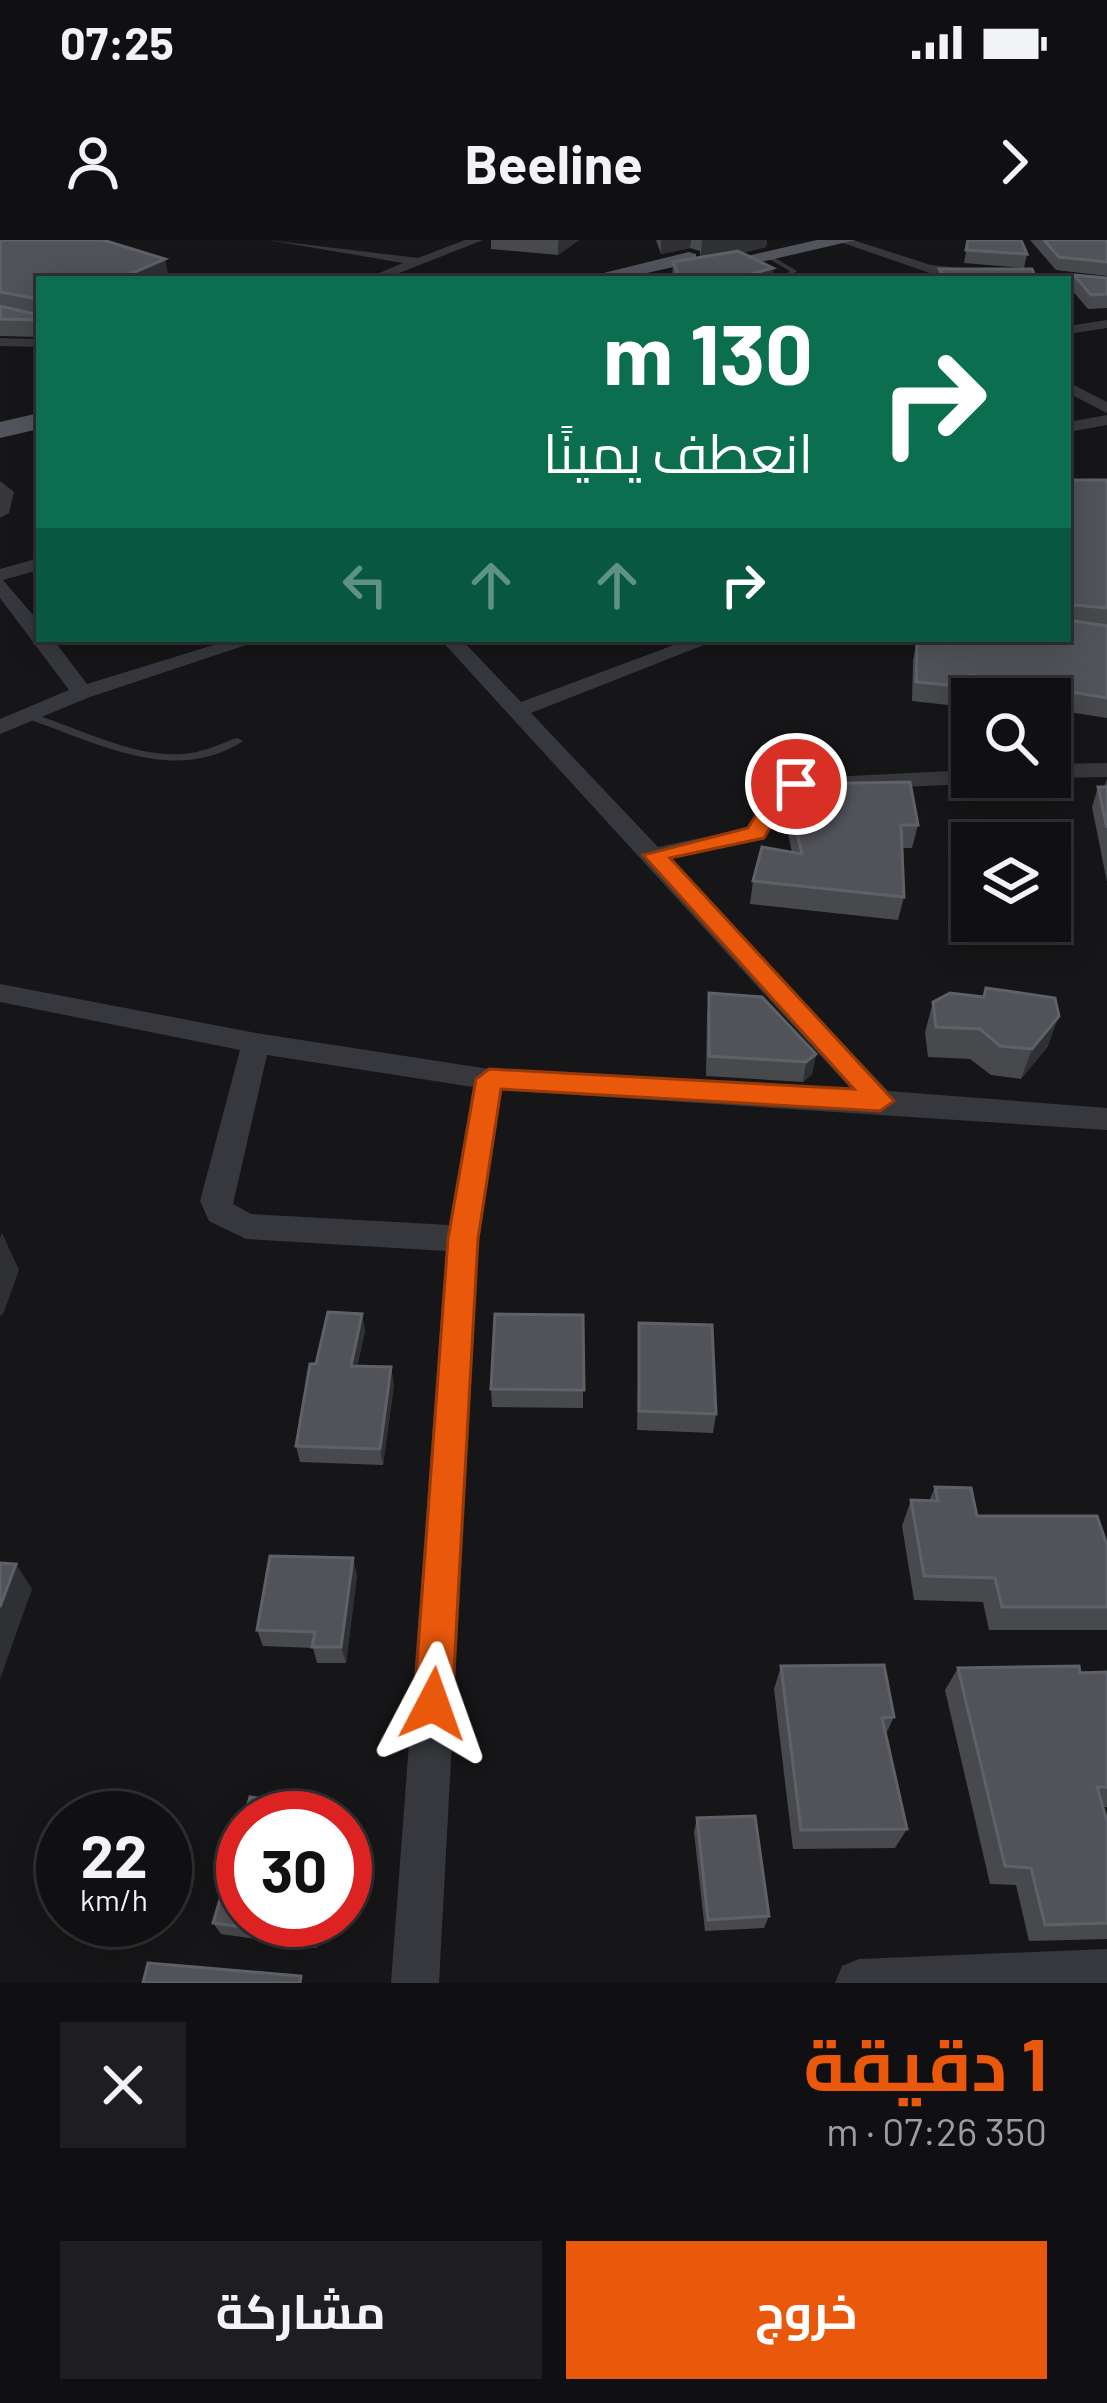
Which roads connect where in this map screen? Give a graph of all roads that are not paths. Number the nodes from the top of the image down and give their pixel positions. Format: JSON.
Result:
{"nodes":[{"id":1,"x":274,"y":240,"type":"edge"},
{"id":2,"x":477,"y":240,"type":"edge"},
{"id":3,"x":845,"y":240,"type":"edge"},
{"id":4,"x":771,"y":248,"type":"edge"},
{"id":5,"x":421,"y":262,"type":"junction"},
{"id":6,"x":926,"y":273,"type":"edge"},
{"id":7,"x":381,"y":276,"type":"edge"},
{"id":8,"x":608,"y":276,"type":"edge"},
{"id":9,"x":668,"y":276,"type":"edge"},
{"id":10,"x":787,"y":276,"type":"edge"},
{"id":11,"x":992,"y":276,"type":"edge"},
{"id":12,"x":1107,"y":325,"type":"edge"},
{"id":13,"x":1071,"y":330,"type":"edge"},
{"id":14,"x":0,"y":342,"type":"edge"},
{"id":15,"x":36,"y":343,"type":"edge"},
{"id":16,"x":1071,"y":389,"type":"edge"},
{"id":17,"x":36,"y":407,"type":"edge"},
{"id":18,"x":1107,"y":408,"type":"edge"},
{"id":19,"x":0,"y":414,"type":"edge"},
{"id":20,"x":1107,"y":420,"type":"edge"},
{"id":21,"x":36,"y":422,"type":"edge"},
{"id":22,"x":1071,"y":426,"type":"edge"},
{"id":23,"x":0,"y":430,"type":"edge"},
{"id":24,"x":0,"y":486,"type":"edge"},
{"id":25,"x":0,"y":513,"type":"edge"},
{"id":26,"x":36,"y":565,"type":"edge"},
{"id":27,"x":0,"y":575,"type":"edge"},
{"id":28,"x":0,"y":585,"type":"edge"},
{"id":29,"x":36,"y":632,"type":"edge"},
{"id":30,"x":44,"y":642,"type":"edge"},
{"id":31,"x":244,"y":642,"type":"edge"},
{"id":32,"x":452,"y":642,"type":"edge"},
{"id":33,"x":701,"y":642,"type":"edge"},
{"id":34,"x":82,"y":692,"type":"junction"},
{"id":35,"x":520,"y":710,"type":"junction"},
{"id":36,"x":26,"y":715,"type":"junction"},
{"id":37,"x":0,"y":727,"type":"edge"},
{"id":38,"x":238,"y":741,"type":"dead end"},
{"id":39,"x":1107,"y":770,"type":"edge"},
{"id":40,"x":1071,"y":771,"type":"edge"},
{"id":41,"x":951,"y":777,"type":"edge"},
{"id":42,"x":654,"y":855,"type":"junction"},
{"id":43,"x":0,"y":993,"type":"edge"},
{"id":44,"x":256,"y":1042,"type":"junction"},
{"id":45,"x":489,"y":1079,"type":"junction"},
{"id":46,"x":880,"y":1101,"type":"junction"},
{"id":47,"x":1107,"y":1119,"type":"edge"},
{"id":48,"x":463,"y":1239,"type":"junction"},
{"id":49,"x":1107,"y":1973,"type":"edge"},
{"id":50,"x":415,"y":1983,"type":"edge"},
{"id":51,"x":859,"y":1983,"type":"edge"}],
"edges":[{"from":1,"to":5,"type":"street"},
{"from":2,"to":5,"type":"street"},
{"from":3,"to":4,"type":"main road"},
{"from":3,"to":6,"type":"street"},
{"from":4,"to":8,"type":"main road"},
{"from":4,"to":9,"type":"main road"},
{"from":4,"to":10,"type":"lane"},
{"from":5,"to":7,"type":"street"},
{"from":6,"to":11,"type":"street"},
{"from":12,"to":13,"type":"street"},
{"from":14,"to":15,"type":"street"},
{"from":16,"to":18,"type":"street"},
{"from":17,"to":19,"type":"main road"},
{"from":20,"to":22,"type":"street"},
{"from":21,"to":23,"type":"main road"},
{"from":24,"to":25,"type":"street"},
{"from":26,"to":27,"type":"street"},
{"from":28,"to":29,"type":"street"},
{"from":30,"to":34,"type":"street"},
{"from":31,"to":34,"type":"street"},
{"from":32,"to":35,"type":"street"},
{"from":33,"to":35,"type":"street"},
{"from":34,"to":36,"type":"street"},
{"from":35,"to":42,"type":"street"},
{"from":36,"to":37,"type":"street"},
{"from":36,"to":38,"type":"lane"},
{"from":39,"to":40,"type":"street"},
{"from":41,"to":42,"type":"street"},
{"from":42,"to":46,"type":"street"},
{"from":43,"to":44,"type":"street"},
{"from":44,"to":45,"type":"street"},
{"from":44,"to":48,"type":"street"},
{"from":45,"to":46,"type":"street"},
{"from":45,"to":48,"type":"street"},
{"from":46,"to":47,"type":"street"},
{"from":48,"to":50,"type":"street"},
{"from":49,"to":51,"type":"street"}]}
